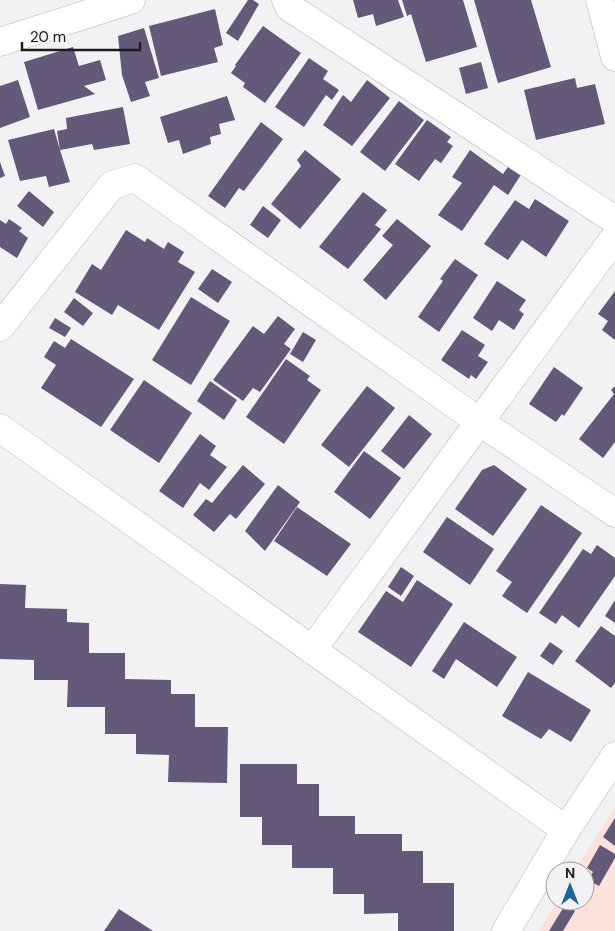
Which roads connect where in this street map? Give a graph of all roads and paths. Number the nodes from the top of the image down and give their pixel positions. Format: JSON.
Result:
{"nodes":[{"id":1,"x":131,"y":0,"type":"edge"},
{"id":2,"x":286,"y":0,"type":"edge"},
{"id":3,"x":600,"y":0,"type":"edge"},
{"id":4,"x":0,"y":42,"type":"edge"},
{"id":5,"x":615,"y":57,"type":"edge"},
{"id":6,"x":615,"y":220,"type":"edge"},
{"id":7,"x":615,"y":237,"type":"edge"},
{"id":8,"x":0,"y":327,"type":"edge"},
{"id":9,"x":480,"y":422,"type":"junction"},
{"id":10,"x":0,"y":428,"type":"edge"},
{"id":11,"x":615,"y":513,"type":"edge"},
{"id":12,"x":312,"y":650,"type":"junction"},
{"id":13,"x":615,"y":756,"type":"edge"},
{"id":14,"x":566,"y":830,"type":"junction"},
{"id":15,"x":506,"y":931,"type":"edge"}],
"edges":[{"from":1,"to":4,"type":"street"},
{"from":2,"to":6,"type":"street"},
{"from":3,"to":5,"type":"street"},
{"from":7,"to":9,"type":"street"},
{"from":8,"to":9,"type":"street"},
{"from":9,"to":11,"type":"street"},
{"from":9,"to":12,"type":"street"},
{"from":10,"to":12,"type":"street"},
{"from":12,"to":14,"type":"street"},
{"from":13,"to":14,"type":"street"},
{"from":14,"to":15,"type":"street"}]}
